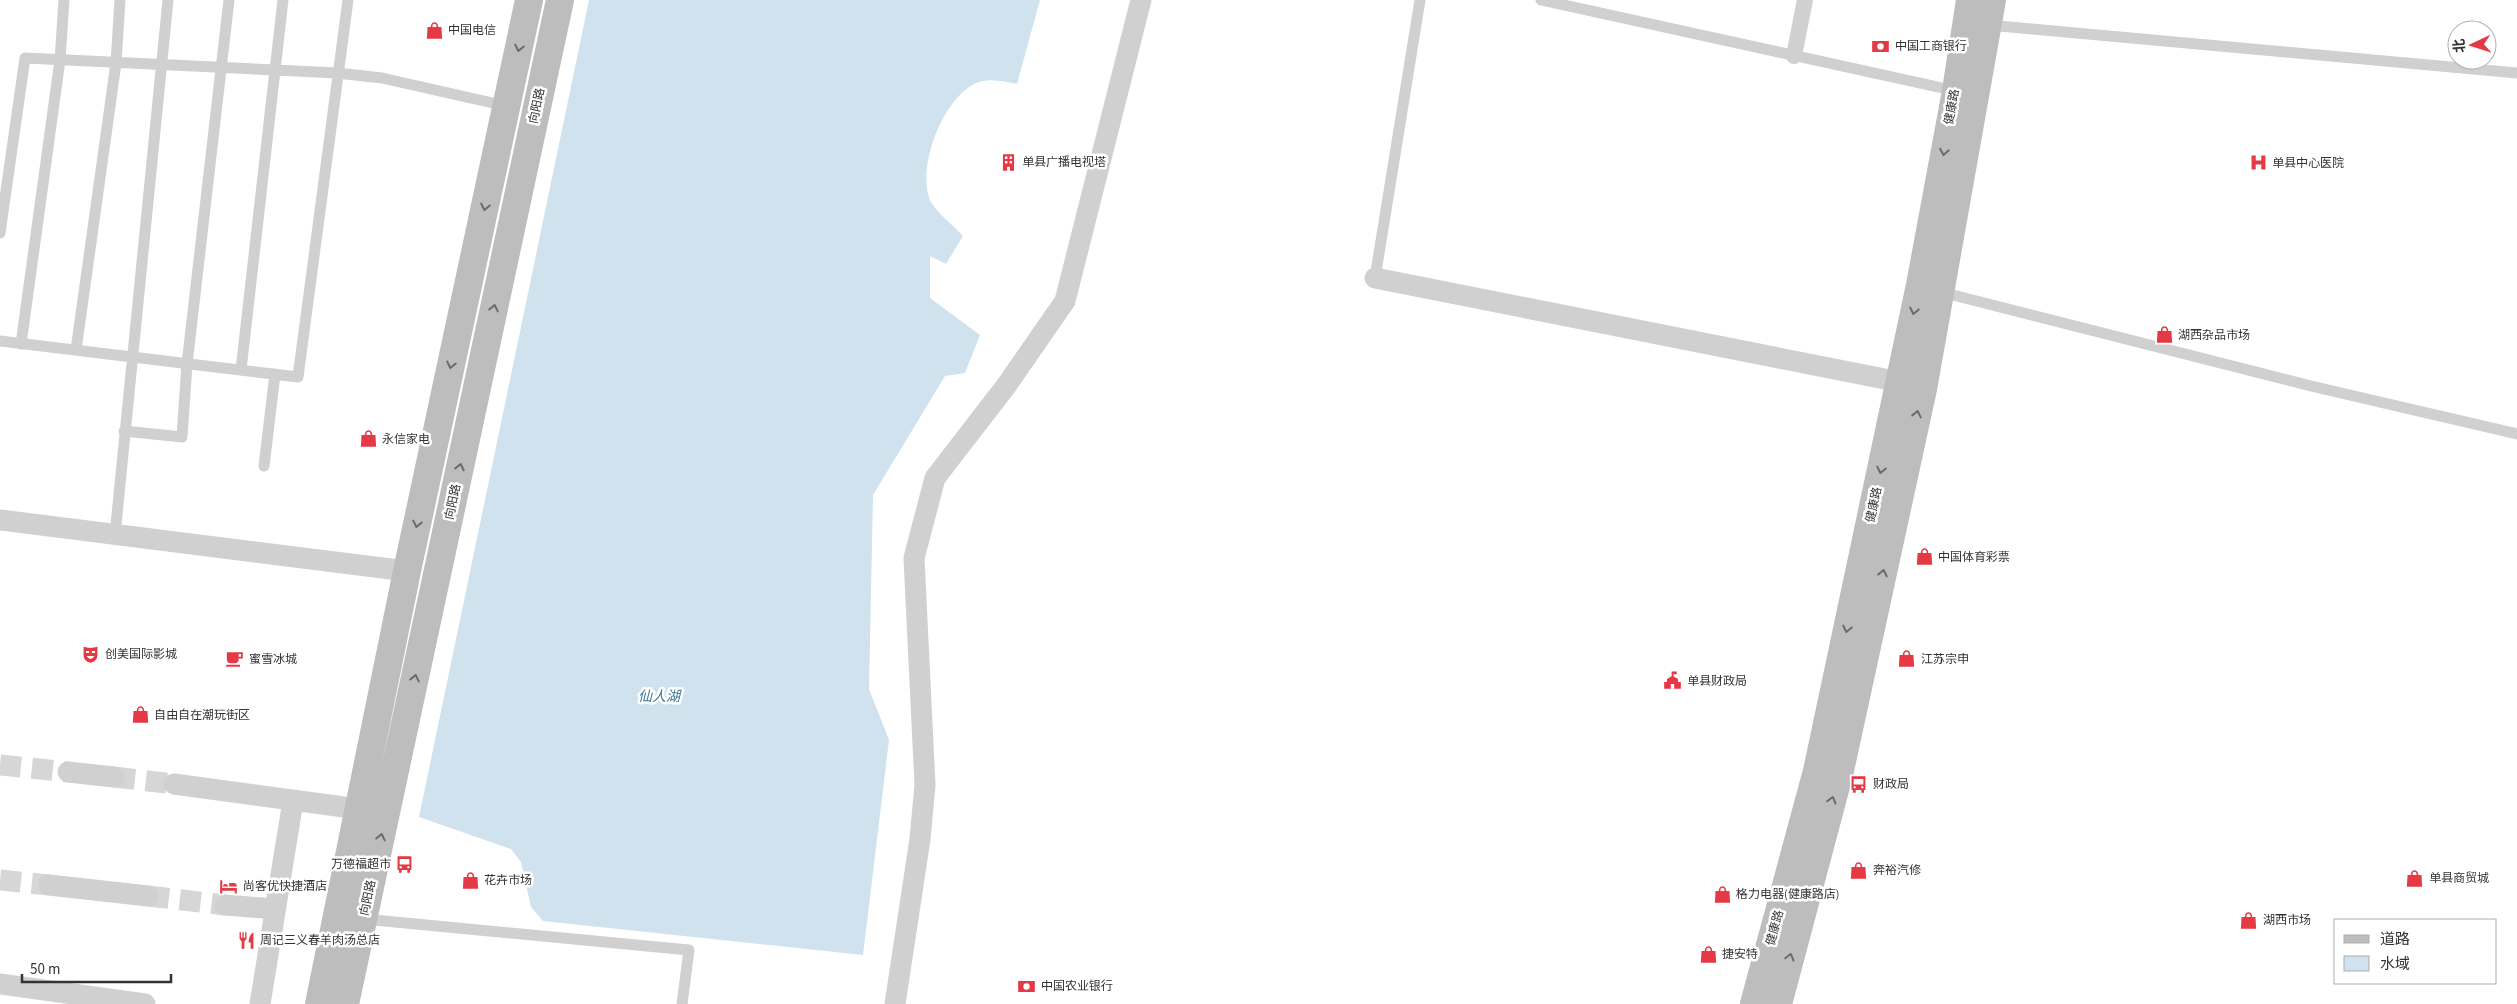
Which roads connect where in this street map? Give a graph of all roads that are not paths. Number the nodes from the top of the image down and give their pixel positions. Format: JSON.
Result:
{"nodes":[{"id":1,"x":64,"y":0,"type":"edge"},
{"id":2,"x":120,"y":0,"type":"edge"},
{"id":3,"x":168,"y":0,"type":"edge"},
{"id":4,"x":228,"y":0,"type":"edge"},
{"id":5,"x":284,"y":0,"type":"edge"},
{"id":6,"x":348,"y":0,"type":"edge"},
{"id":7,"x":529,"y":0,"type":"edge"},
{"id":8,"x":560,"y":0,"type":"edge"},
{"id":9,"x":1141,"y":0,"type":"edge"},
{"id":10,"x":1420,"y":0,"type":"edge"},
{"id":11,"x":1541,"y":0,"type":"edge"},
{"id":12,"x":1805,"y":0,"type":"edge"},
{"id":13,"x":1970,"y":0,"type":"edge"},
{"id":14,"x":1990,"y":13,"type":"edge"},
{"id":15,"x":1794,"y":56,"type":"junction"},
{"id":16,"x":60,"y":60,"type":"junction"},
{"id":17,"x":116,"y":62,"type":"junction"},
{"id":18,"x":162,"y":64,"type":"junction"},
{"id":19,"x":222,"y":67,"type":"junction"},
{"id":20,"x":275,"y":70,"type":"junction"},
{"id":21,"x":338,"y":72,"type":"junction"},
{"id":22,"x":2517,"y":73,"type":"edge"},
{"id":23,"x":1956,"y":91,"type":"junction"},
{"id":24,"x":506,"y":106,"type":"junction"},
{"id":25,"x":0,"y":233,"type":"edge"},
{"id":26,"x":1375,"y":278,"type":"joint"},
{"id":27,"x":1941,"y":292,"type":"junction"},
{"id":28,"x":0,"y":341,"type":"edge"},
{"id":29,"x":21,"y":344,"type":"junction"},
{"id":30,"x":76,"y":350,"type":"junction"},
{"id":31,"x":132,"y":357,"type":"junction"},
{"id":32,"x":186,"y":364,"type":"junction"},
{"id":33,"x":241,"y":370,"type":"junction"},
{"id":34,"x":275,"y":374,"type":"junction"},
{"id":35,"x":1900,"y":382,"type":"junction"},
{"id":36,"x":124,"y":431,"type":"junction"},
{"id":37,"x":2517,"y":434,"type":"edge"},
{"id":38,"x":264,"y":466,"type":"dead end"},
{"id":39,"x":0,"y":520,"type":"edge"},
{"id":40,"x":115,"y":535,"type":"junction"},
{"id":41,"x":407,"y":571,"type":"junction"},
{"id":42,"x":68,"y":772,"type":"tunnel mouth"},
{"id":43,"x":114,"y":777,"type":"tunnel mouth"},
{"id":44,"x":174,"y":784,"type":"tunnel mouth"},
{"id":45,"x":294,"y":801,"type":"junction"},
{"id":46,"x":359,"y":809,"type":"junction"},
{"id":47,"x":49,"y":885,"type":"tunnel mouth"},
{"id":48,"x":148,"y":896,"type":"tunnel mouth"},
{"id":49,"x":225,"y":905,"type":"tunnel mouth"},
{"id":50,"x":276,"y":909,"type":"junction"},
{"id":51,"x":363,"y":918,"type":"junction"},
{"id":52,"x":0,"y":984,"type":"edge"},
{"id":53,"x":146,"y":1004,"type":"edge"},
{"id":54,"x":260,"y":1004,"type":"edge"},
{"id":55,"x":319,"y":1004,"type":"edge"},
{"id":56,"x":345,"y":1004,"type":"edge"},
{"id":57,"x":682,"y":1004,"type":"edge"},
{"id":58,"x":895,"y":1004,"type":"edge"},
{"id":59,"x":1754,"y":1004,"type":"edge"},
{"id":60,"x":1778,"y":1004,"type":"edge"}],
"edges":[{"from":1,"to":16,"type":"lane"},
{"from":2,"to":17,"type":"lane"},
{"from":3,"to":18,"type":"lane"},
{"from":4,"to":19,"type":"lane"},
{"from":5,"to":20,"type":"lane"},
{"from":6,"to":21,"type":"lane"},
{"from":7,"to":24,"type":"main road","one_way":true},
{"from":51,"to":8,"type":"main road","name":"向阳路","one_way":true},
{"from":9,"to":58,"type":"street"},
{"from":10,"to":26,"type":"lane"},
{"from":11,"to":15,"type":"lane"},
{"from":12,"to":15,"type":"street"},
{"from":13,"to":23,"type":"main road","name":"健康路"},
{"from":14,"to":22,"type":"lane"},
{"from":14,"to":27,"type":"main road","name":"健康路"},
{"from":15,"to":23,"type":"lane"},
{"from":16,"to":17,"type":"lane"},
{"from":16,"to":25,"type":"lane"},
{"from":16,"to":29,"type":"lane"},
{"from":17,"to":18,"type":"lane"},
{"from":17,"to":30,"type":"lane"},
{"from":18,"to":19,"type":"lane"},
{"from":18,"to":31,"type":"lane"},
{"from":19,"to":20,"type":"lane"},
{"from":19,"to":32,"type":"lane"},
{"from":20,"to":21,"type":"lane"},
{"from":20,"to":33,"type":"lane"},
{"from":21,"to":24,"type":"lane"},
{"from":21,"to":34,"type":"lane"},
{"from":23,"to":35,"type":"main road","name":"健康路","one_way":true},
{"from":24,"to":41,"type":"main road","one_way":true},
{"from":26,"to":35,"type":"street"},
{"from":27,"to":37,"type":"lane"},
{"from":60,"to":27,"type":"main road","name":"健康路","one_way":true},
{"from":28,"to":29,"type":"lane"},
{"from":29,"to":30,"type":"lane"},
{"from":30,"to":31,"type":"lane"},
{"from":31,"to":32,"type":"lane"},
{"from":31,"to":36,"type":"lane"},
{"from":32,"to":33,"type":"lane"},
{"from":32,"to":36,"type":"lane"},
{"from":33,"to":34,"type":"lane"},
{"from":34,"to":38,"type":"lane"},
{"from":35,"to":59,"type":"main road","name":"健康路","one_way":true},
{"from":36,"to":40,"type":"lane"},
{"from":39,"to":40,"type":"street"},
{"from":40,"to":41,"type":"street"},
{"from":41,"to":46,"type":"main road"},
{"from":42,"to":43,"type":"street"},
{"from":44,"to":45,"type":"street"},
{"from":45,"to":46,"type":"street"},
{"from":45,"to":50,"type":"street"},
{"from":46,"to":55,"type":"main road"},
{"from":47,"to":48,"type":"street"},
{"from":49,"to":50,"type":"street"},
{"from":50,"to":54,"type":"street"},
{"from":51,"to":56,"type":"main road","name":"向阳路"},
{"from":51,"to":57,"type":"lane"},
{"from":52,"to":53,"type":"street"}]}
